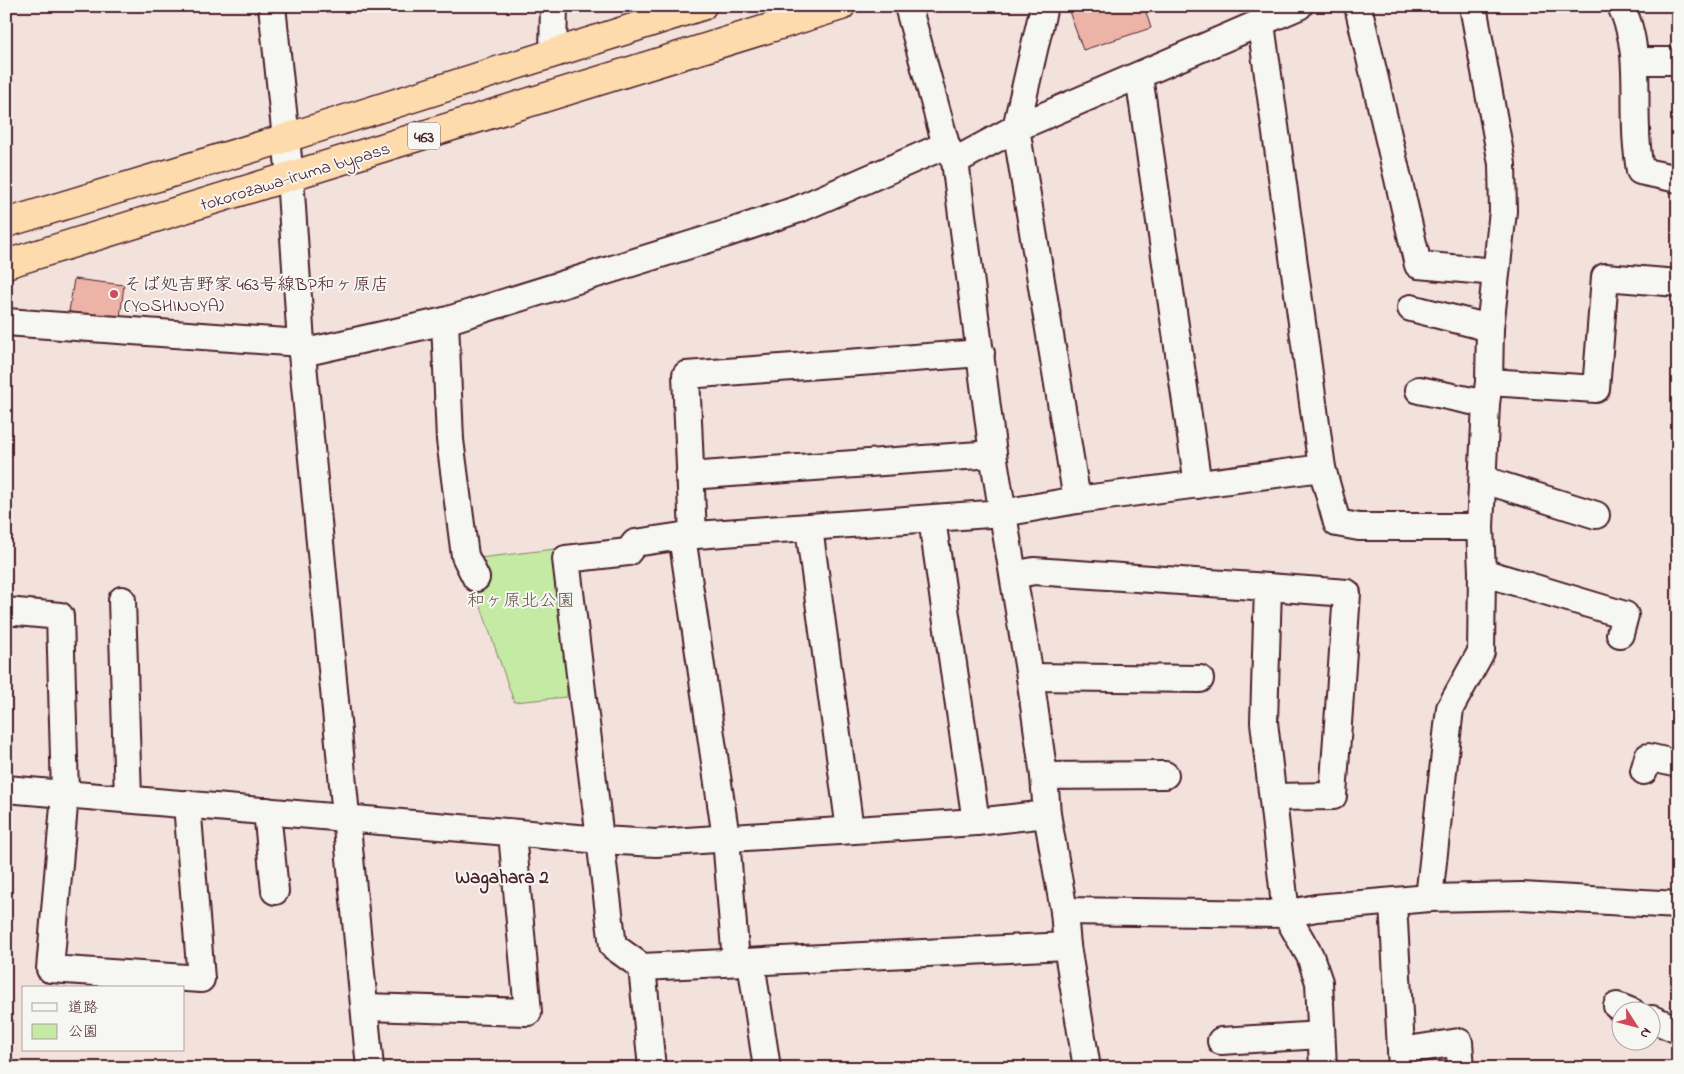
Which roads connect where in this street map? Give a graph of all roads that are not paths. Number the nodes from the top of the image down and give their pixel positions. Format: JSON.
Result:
{"nodes":[{"id":1,"x":272,"y":6,"type":"edge"},
{"id":2,"x":554,"y":6,"type":"edge"},
{"id":3,"x":702,"y":6,"type":"edge"},
{"id":4,"x":841,"y":6,"type":"edge"},
{"id":5,"x":908,"y":6,"type":"edge"},
{"id":6,"x":1044,"y":6,"type":"edge"},
{"id":7,"x":1299,"y":6,"type":"edge"},
{"id":8,"x":1358,"y":6,"type":"edge"},
{"id":9,"x":1473,"y":6,"type":"edge"},
{"id":10,"x":1621,"y":6,"type":"edge"},
{"id":11,"x":1262,"y":24,"type":"junction"},
{"id":12,"x":553,"y":54,"type":"junction"},
{"id":13,"x":1636,"y":60,"type":"junction"},
{"id":14,"x":1678,"y":61,"type":"edge"},
{"id":15,"x":1139,"y":76,"type":"junction"},
{"id":16,"x":1016,"y":128,"type":"junction"},
{"id":17,"x":286,"y":138,"type":"junction"},
{"id":18,"x":950,"y":153,"type":"junction"},
{"id":19,"x":290,"y":177,"type":"junction"},
{"id":20,"x":1678,"y":179,"type":"edge"},
{"id":21,"x":6,"y":223,"type":"edge"},
{"id":22,"x":6,"y":264,"type":"edge"},
{"id":23,"x":1496,"y":272,"type":"junction"},
{"id":24,"x":1678,"y":283,"type":"edge"},
{"id":25,"x":1411,"y":308,"type":"dead end"},
{"id":26,"x":445,"y":321,"type":"junction"},
{"id":27,"x":6,"y":322,"type":"edge"},
{"id":28,"x":1490,"y":328,"type":"junction"},
{"id":29,"x":301,"y":348,"type":"junction"},
{"id":30,"x":981,"y":353,"type":"junction"},
{"id":31,"x":1419,"y":390,"type":"dead end"},
{"id":32,"x":1487,"y":393,"type":"junction"},
{"id":33,"x":993,"y":454,"type":"junction"},
{"id":34,"x":1322,"y":468,"type":"junction"},
{"id":35,"x":690,"y":476,"type":"junction"},
{"id":36,"x":1484,"y":480,"type":"junction"},
{"id":37,"x":1198,"y":485,"type":"junction"},
{"id":38,"x":1077,"y":500,"type":"junction"},
{"id":39,"x":1003,"y":513,"type":"junction"},
{"id":40,"x":1596,"y":515,"type":"dead end"},
{"id":41,"x":932,"y":519,"type":"junction"},
{"id":42,"x":809,"y":528,"type":"junction"},
{"id":43,"x":1480,"y":528,"type":"junction"},
{"id":44,"x":687,"y":536,"type":"junction"},
{"id":45,"x":1482,"y":572,"type":"junction"},
{"id":46,"x":1014,"y":575,"type":"junction"},
{"id":47,"x":476,"y":578,"type":"dead end"},
{"id":48,"x":1268,"y":587,"type":"junction"},
{"id":49,"x":122,"y":600,"type":"dead end"},
{"id":50,"x":6,"y":611,"type":"edge"},
{"id":51,"x":1620,"y":634,"type":"dead end"},
{"id":52,"x":1030,"y":677,"type":"junction"},
{"id":53,"x":1200,"y":679,"type":"dead end"},
{"id":54,"x":1678,"y":764,"type":"edge"},
{"id":55,"x":1644,"y":771,"type":"dead end"},
{"id":56,"x":1165,"y":775,"type":"dead end"},
{"id":57,"x":1044,"y":776,"type":"junction"},
{"id":58,"x":6,"y":789,"type":"edge"},
{"id":59,"x":65,"y":794,"type":"junction"},
{"id":60,"x":1274,"y":798,"type":"junction"},
{"id":61,"x":128,"y":799,"type":"junction"},
{"id":62,"x":187,"y":804,"type":"junction"},
{"id":63,"x":267,"y":811,"type":"junction"},
{"id":64,"x":1047,"y":814,"type":"junction"},
{"id":65,"x":346,"y":817,"type":"junction"},
{"id":66,"x":976,"y":822,"type":"junction"},
{"id":67,"x":850,"y":830,"type":"junction"},
{"id":68,"x":512,"y":833,"type":"junction"},
{"id":69,"x":726,"y":838,"type":"junction"},
{"id":70,"x":601,"y":840,"type":"junction"},
{"id":71,"x":275,"y":891,"type":"dead end"},
{"id":72,"x":1429,"y":898,"type":"junction"},
{"id":73,"x":1393,"y":902,"type":"junction"},
{"id":74,"x":1678,"y":904,"type":"edge"},
{"id":75,"x":1064,"y":912,"type":"junction"},
{"id":76,"x":1286,"y":914,"type":"junction"},
{"id":77,"x":1068,"y":946,"type":"junction"},
{"id":78,"x":744,"y":962,"type":"junction"},
{"id":79,"x":642,"y":968,"type":"junction"},
{"id":80,"x":365,"y":1007,"type":"junction"},
{"id":81,"x":1662,"y":1023,"type":"edge"},
{"id":82,"x":1678,"y":1030,"type":"edge"},
{"id":83,"x":1321,"y":1035,"type":"junction"},
{"id":84,"x":1221,"y":1041,"type":"dead end"},
{"id":85,"x":1402,"y":1060,"type":"edge"},
{"id":86,"x":370,"y":1068,"type":"edge"},
{"id":87,"x":652,"y":1068,"type":"edge"},
{"id":88,"x":767,"y":1068,"type":"edge"},
{"id":89,"x":1087,"y":1068,"type":"edge"},
{"id":90,"x":1323,"y":1068,"type":"edge"},
{"id":91,"x":1461,"y":1068,"type":"edge"}],
"edges":[{"from":1,"to":17,"type":"street"},
{"from":2,"to":12,"type":"street"},
{"from":3,"to":12,"type":"highway","number":"463"},
{"from":4,"to":19,"type":"highway","name":"tokorozawa-iruma bypass","number":"463"},
{"from":5,"to":18,"type":"street"},
{"from":6,"to":16,"type":"street"},
{"from":7,"to":11,"type":"street"},
{"from":8,"to":23,"type":"street"},
{"from":9,"to":23,"type":"street"},
{"from":10,"to":13,"type":"street"},
{"from":11,"to":15,"type":"street"},
{"from":11,"to":34,"type":"street"},
{"from":12,"to":17,"type":"highway","number":"463"},
{"from":13,"to":14,"type":"street"},
{"from":13,"to":20,"type":"street"},
{"from":15,"to":16,"type":"street"},
{"from":15,"to":37,"type":"street"},
{"from":16,"to":18,"type":"street"},
{"from":16,"to":38,"type":"street"},
{"from":17,"to":19,"type":"street"},
{"from":17,"to":21,"type":"highway","number":"463"},
{"from":18,"to":26,"type":"street"},
{"from":18,"to":30,"type":"street"},
{"from":19,"to":22,"type":"highway","name":"tokorozawa-iruma bypass","number":"463"},
{"from":19,"to":29,"type":"street"},
{"from":23,"to":28,"type":"street"},
{"from":24,"to":32,"type":"street"},
{"from":25,"to":28,"type":"street"},
{"from":26,"to":29,"type":"street"},
{"from":26,"to":47,"type":"street"},
{"from":27,"to":29,"type":"street"},
{"from":28,"to":32,"type":"street"},
{"from":29,"to":65,"type":"street"},
{"from":30,"to":33,"type":"street"},
{"from":30,"to":35,"type":"street"},
{"from":31,"to":32,"type":"street"},
{"from":32,"to":36,"type":"street"},
{"from":33,"to":35,"type":"street"},
{"from":33,"to":39,"type":"street"},
{"from":34,"to":37,"type":"street"},
{"from":34,"to":43,"type":"street"},
{"from":35,"to":44,"type":"street"},
{"from":36,"to":40,"type":"street"},
{"from":36,"to":43,"type":"street"},
{"from":37,"to":38,"type":"street"},
{"from":38,"to":39,"type":"street"},
{"from":39,"to":41,"type":"street"},
{"from":39,"to":46,"type":"street"},
{"from":41,"to":42,"type":"street"},
{"from":41,"to":66,"type":"street"},
{"from":42,"to":44,"type":"street"},
{"from":42,"to":67,"type":"street"},
{"from":43,"to":45,"type":"street"},
{"from":44,"to":69,"type":"street"},
{"from":44,"to":70,"type":"street"},
{"from":45,"to":51,"type":"street"},
{"from":45,"to":72,"type":"street"},
{"from":46,"to":48,"type":"street"},
{"from":46,"to":52,"type":"street"},
{"from":48,"to":60,"type":"street"},
{"from":48,"to":60,"type":"street"},
{"from":49,"to":61,"type":"street"},
{"from":50,"to":59,"type":"street"},
{"from":52,"to":53,"type":"street"},
{"from":52,"to":57,"type":"street"},
{"from":54,"to":55,"type":"street"},
{"from":56,"to":57,"type":"street"},
{"from":57,"to":64,"type":"street"},
{"from":58,"to":59,"type":"street"},
{"from":59,"to":61,"type":"street"},
{"from":59,"to":62,"type":"street"},
{"from":60,"to":76,"type":"street"},
{"from":61,"to":62,"type":"street"},
{"from":62,"to":63,"type":"street"},
{"from":63,"to":65,"type":"street"},
{"from":63,"to":71,"type":"street"},
{"from":64,"to":66,"type":"street"},
{"from":64,"to":75,"type":"street"},
{"from":65,"to":68,"type":"street"},
{"from":65,"to":80,"type":"street"},
{"from":66,"to":67,"type":"street"},
{"from":67,"to":69,"type":"street"},
{"from":68,"to":70,"type":"street"},
{"from":68,"to":80,"type":"street"},
{"from":69,"to":70,"type":"street"},
{"from":69,"to":78,"type":"street"},
{"from":70,"to":79,"type":"street"},
{"from":72,"to":73,"type":"street"},
{"from":72,"to":74,"type":"street"},
{"from":73,"to":76,"type":"street"},
{"from":73,"to":85,"type":"street"},
{"from":75,"to":76,"type":"street"},
{"from":75,"to":77,"type":"street"},
{"from":76,"to":83,"type":"street"},
{"from":77,"to":78,"type":"street"},
{"from":77,"to":89,"type":"street"},
{"from":78,"to":79,"type":"street"},
{"from":78,"to":88,"type":"street"},
{"from":79,"to":87,"type":"street"},
{"from":80,"to":86,"type":"street"},
{"from":81,"to":82,"type":"street"},
{"from":83,"to":84,"type":"street"},
{"from":83,"to":90,"type":"street"},
{"from":85,"to":91,"type":"street"}]}
